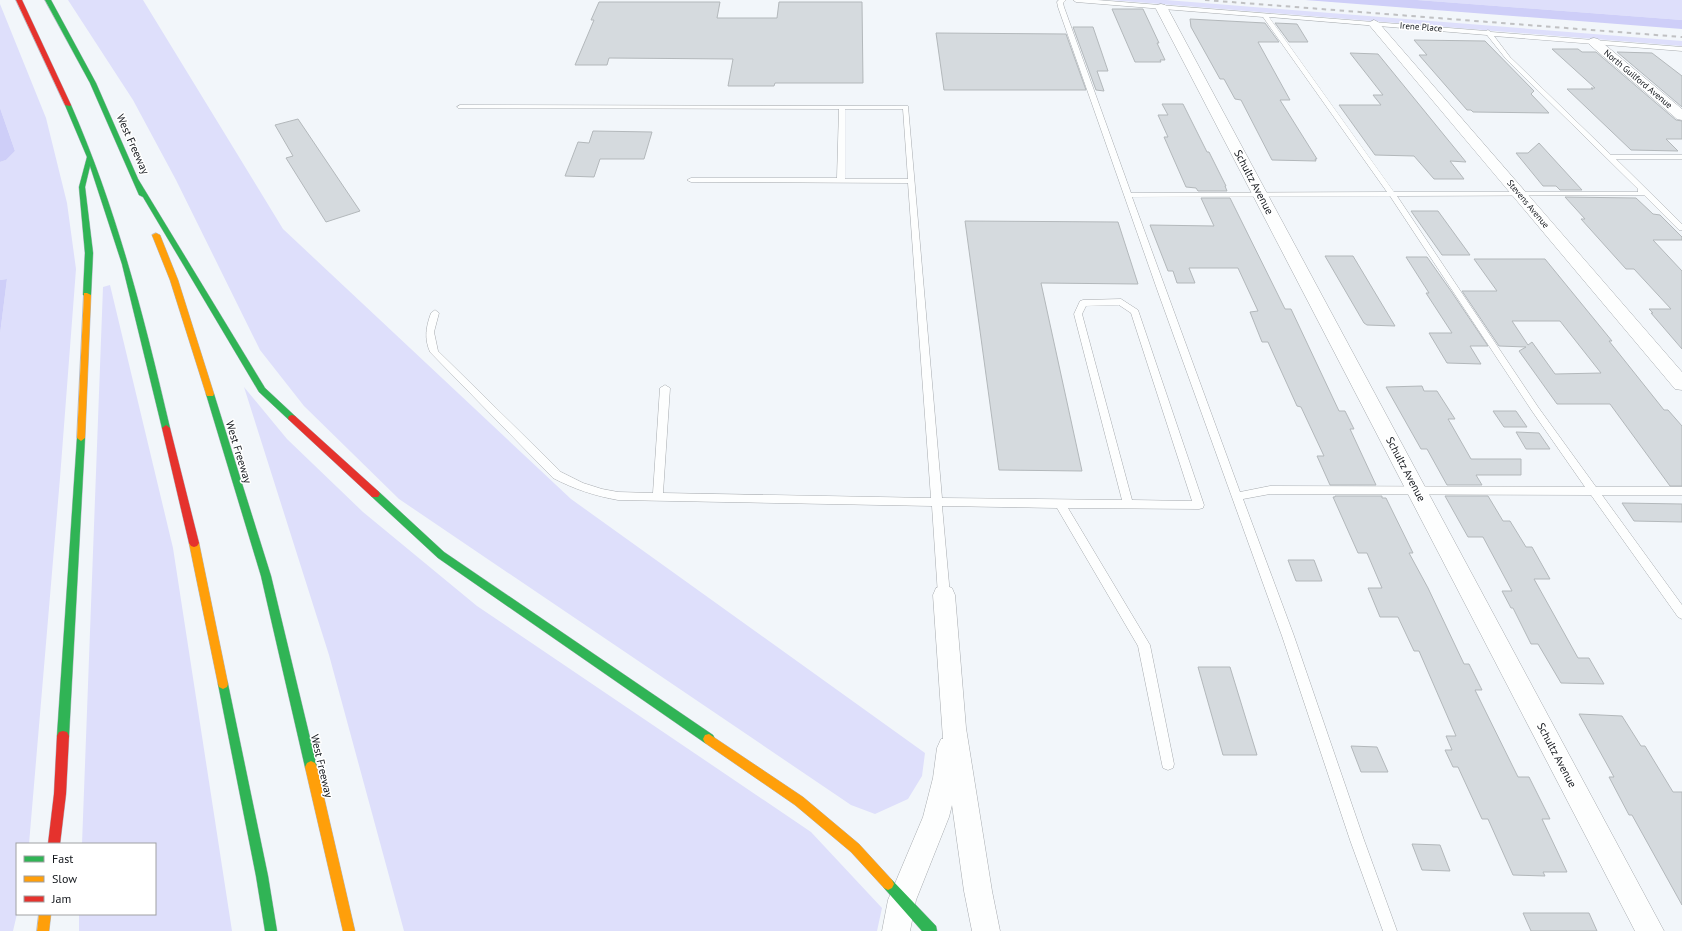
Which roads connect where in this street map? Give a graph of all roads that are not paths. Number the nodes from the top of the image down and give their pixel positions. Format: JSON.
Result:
{"nodes":[{"id":1,"x":19,"y":0,"type":"edge"},
{"id":2,"x":48,"y":0,"type":"edge"},
{"id":3,"x":1063,"y":0,"type":"edge"},
{"id":4,"x":1076,"y":0,"type":"edge"},
{"id":5,"x":1160,"y":7,"type":"junction"},
{"id":6,"x":1266,"y":16,"type":"junction"},
{"id":7,"x":1374,"y":24,"type":"junction"},
{"id":8,"x":1488,"y":32,"type":"junction"},
{"id":9,"x":1594,"y":42,"type":"junction"},
{"id":10,"x":1682,"y":49,"type":"edge"},
{"id":11,"x":460,"y":107,"type":"dead end"},
{"id":12,"x":842,"y":107,"type":"junction"},
{"id":13,"x":1682,"y":116,"type":"edge"},
{"id":14,"x":1609,"y":157,"type":"junction"},
{"id":15,"x":1682,"y":157,"type":"edge"},
{"id":16,"x":90,"y":158,"type":"junction"},
{"id":17,"x":691,"y":180,"type":"dead end"},
{"id":18,"x":137,"y":181,"type":"junction"},
{"id":19,"x":841,"y":181,"type":"junction"},
{"id":20,"x":912,"y":182,"type":"junction"},
{"id":21,"x":1642,"y":189,"type":"junction"},
{"id":22,"x":1260,"y":194,"type":"junction"},
{"id":23,"x":1392,"y":194,"type":"junction"},
{"id":24,"x":1520,"y":195,"type":"junction"},
{"id":25,"x":1128,"y":196,"type":"junction"},
{"id":26,"x":1682,"y":228,"type":"edge"},
{"id":27,"x":435,"y":313,"type":"dead end"},
{"id":28,"x":1682,"y":384,"type":"edge"},
{"id":29,"x":665,"y":388,"type":"dead end"},
{"id":30,"x":1417,"y":490,"type":"junction"},
{"id":31,"x":1594,"y":491,"type":"junction"},
{"id":32,"x":1682,"y":491,"type":"edge"},
{"id":33,"x":658,"y":496,"type":"junction"},
{"id":34,"x":1238,"y":496,"type":"junction"},
{"id":35,"x":937,"y":501,"type":"junction"},
{"id":36,"x":1060,"y":504,"type":"junction"},
{"id":37,"x":1128,"y":504,"type":"junction"},
{"id":38,"x":944,"y":595,"type":"joint"},
{"id":39,"x":1682,"y":614,"type":"edge"},
{"id":40,"x":954,"y":728,"type":"junction"},
{"id":41,"x":1168,"y":764,"type":"dead end"},
{"id":42,"x":54,"y":843,"type":"edge"},
{"id":43,"x":902,"y":900,"type":"junction"},
{"id":44,"x":45,"y":915,"type":"edge"},
{"id":45,"x":43,"y":931,"type":"edge"},
{"id":46,"x":271,"y":931,"type":"edge"},
{"id":47,"x":349,"y":931,"type":"edge"},
{"id":48,"x":896,"y":931,"type":"edge"},
{"id":49,"x":931,"y":931,"type":"edge"},
{"id":50,"x":986,"y":931,"type":"edge"},
{"id":51,"x":1390,"y":931,"type":"edge"},
{"id":52,"x":1650,"y":931,"type":"edge"}],
"edges":[{"from":1,"to":16,"type":"highway"},
{"from":2,"to":18,"type":"highway","name":"West Freeway"},
{"from":3,"to":25,"type":"lane"},
{"from":4,"to":5,"type":"lane","name":"Irene Place"},
{"from":5,"to":6,"type":"lane","name":"Irene Place"},
{"from":5,"to":22,"type":"street","name":"Schultz Avenue"},
{"from":6,"to":7,"type":"lane","name":"Irene Place"},
{"from":6,"to":23,"type":"lane"},
{"from":7,"to":8,"type":"lane","name":"Irene Place"},
{"from":7,"to":24,"type":"street","name":"Stevens Avenue"},
{"from":8,"to":9,"type":"lane","name":"Irene Place"},
{"from":8,"to":14,"type":"lane"},
{"from":9,"to":10,"type":"lane","name":"Irene Place"},
{"from":9,"to":13,"type":"street","name":"North Guilford Avenue"},
{"from":11,"to":12,"type":"lane"},
{"from":12,"to":19,"type":"lane"},
{"from":12,"to":20,"type":"lane"},
{"from":14,"to":15,"type":"lane"},
{"from":14,"to":21,"type":"lane"},
{"from":16,"to":42,"type":"highway"},
{"from":16,"to":46,"type":"highway"},
{"from":17,"to":19,"type":"lane"},
{"from":18,"to":43,"type":"highway"},
{"from":18,"to":47,"type":"highway","name":"West Freeway"},
{"from":19,"to":20,"type":"lane"},
{"from":20,"to":35,"type":"lane"},
{"from":21,"to":24,"type":"lane"},
{"from":21,"to":26,"type":"lane"},
{"from":22,"to":23,"type":"lane"},
{"from":22,"to":25,"type":"lane"},
{"from":22,"to":30,"type":"street","name":"Schultz Avenue"},
{"from":23,"to":24,"type":"lane"},
{"from":23,"to":31,"type":"lane"},
{"from":24,"to":28,"type":"street","name":"Stevens Avenue"},
{"from":25,"to":34,"type":"lane"},
{"from":27,"to":33,"type":"lane"},
{"from":29,"to":33,"type":"lane"},
{"from":30,"to":31,"type":"lane"},
{"from":30,"to":34,"type":"lane"},
{"from":30,"to":52,"type":"street","name":"Schultz Avenue"},
{"from":31,"to":32,"type":"lane"},
{"from":31,"to":39,"type":"lane"},
{"from":33,"to":35,"type":"lane"},
{"from":34,"to":51,"type":"lane"},
{"from":35,"to":36,"type":"lane"},
{"from":35,"to":38,"type":"lane"},
{"from":36,"to":37,"type":"lane"},
{"from":36,"to":41,"type":"lane"},
{"from":37,"to":37,"type":"lane"},
{"from":38,"to":40,"type":"street"},
{"from":40,"to":43,"type":"street"},
{"from":40,"to":50,"type":"street"},
{"from":43,"to":48,"type":"street"},
{"from":43,"to":49,"type":"highway"},
{"from":44,"to":45,"type":"highway"}]}
